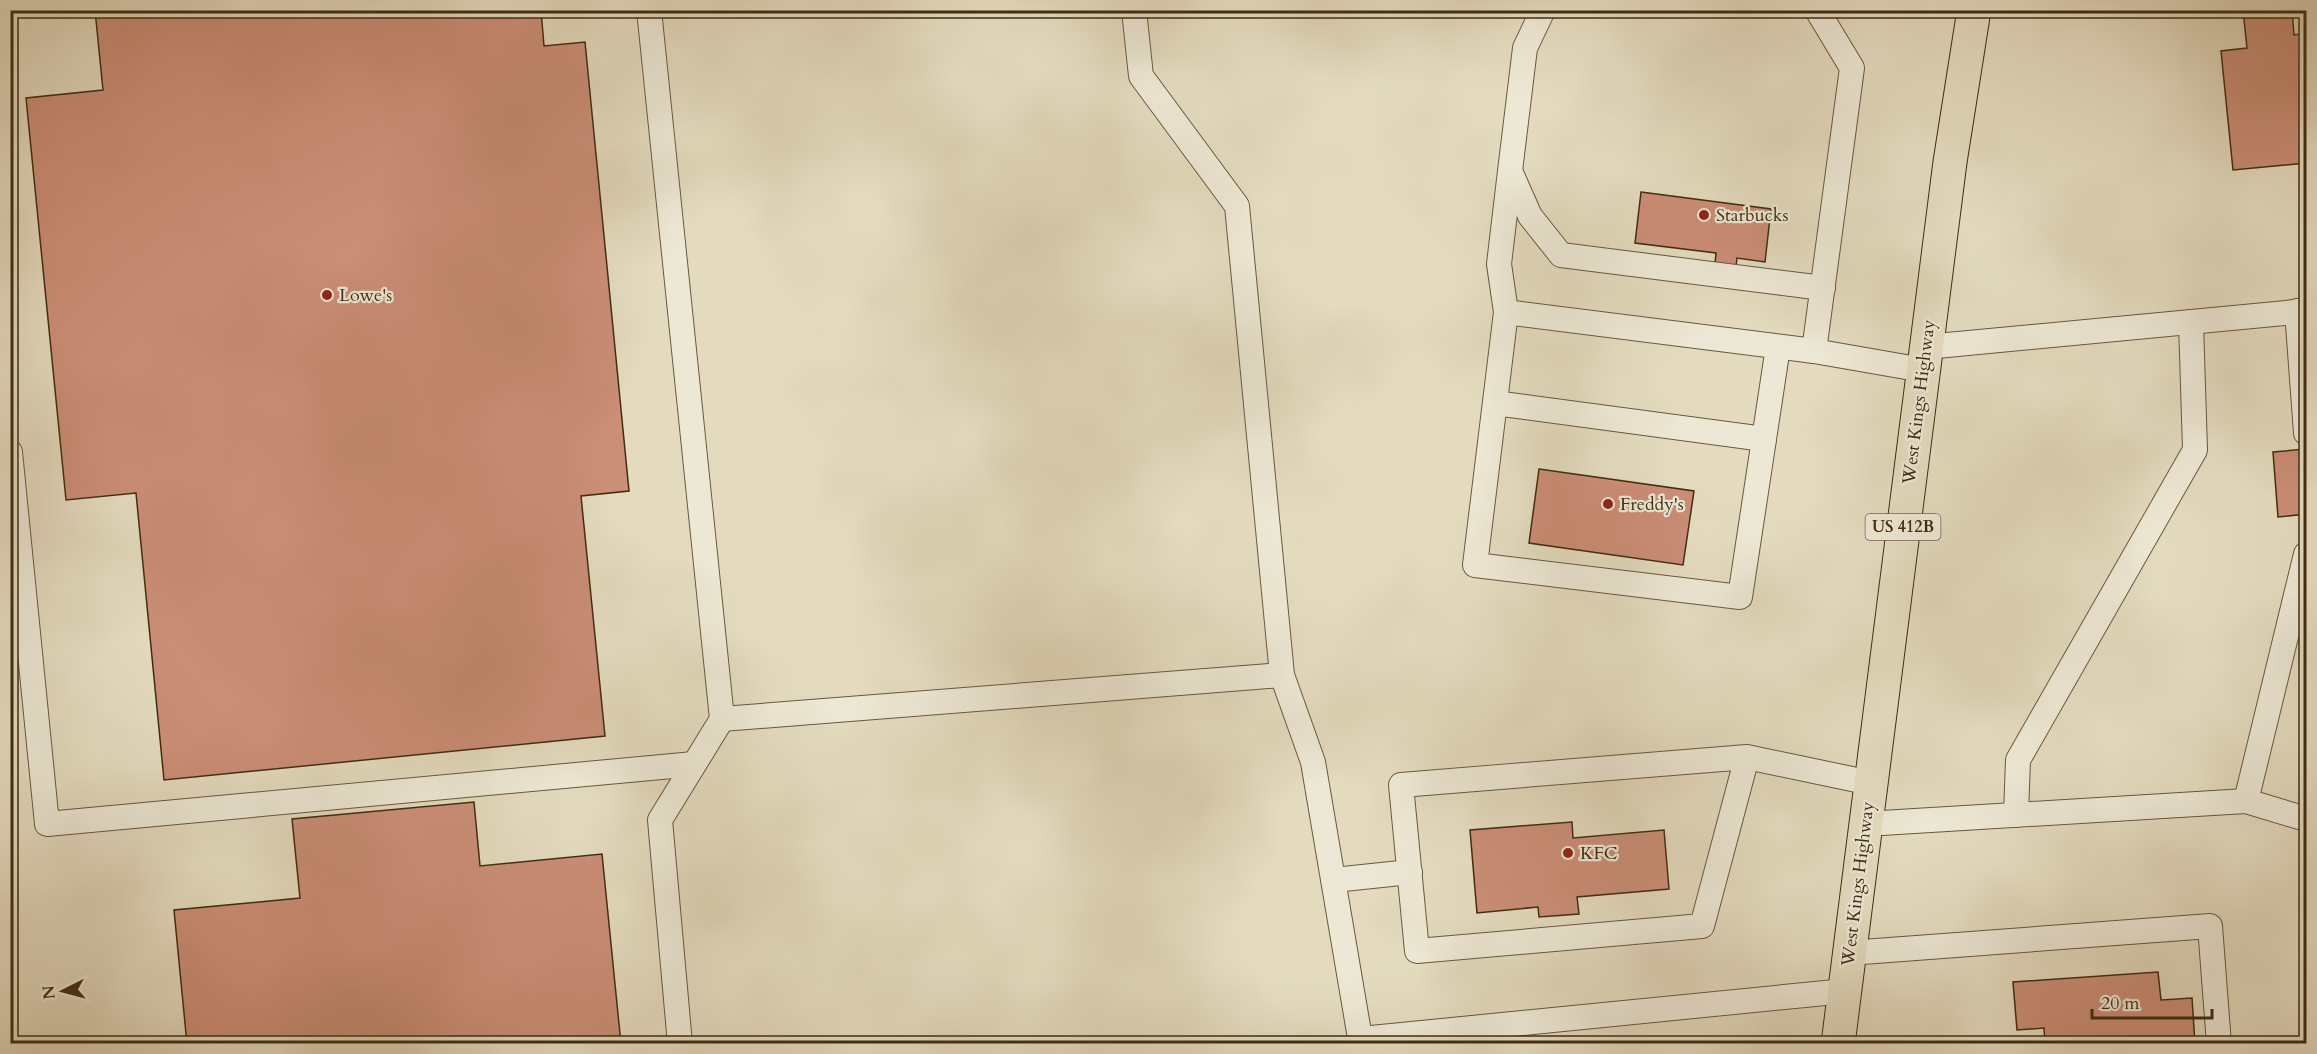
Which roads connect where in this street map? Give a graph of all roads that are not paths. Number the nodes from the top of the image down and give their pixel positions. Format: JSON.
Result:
{"nodes":[{"id":1,"x":649,"y":10,"type":"edge"},
{"id":2,"x":1134,"y":10,"type":"edge"},
{"id":3,"x":1543,"y":10,"type":"edge"},
{"id":4,"x":1818,"y":10,"type":"edge"},
{"id":5,"x":1974,"y":10,"type":"edge"},
{"id":6,"x":1510,"y":171,"type":"junction"},
{"id":7,"x":1822,"y":288,"type":"junction"},
{"id":8,"x":2302,"y":311,"type":"edge"},
{"id":9,"x":1506,"y":312,"type":"junction"},
{"id":10,"x":2191,"y":322,"type":"junction"},
{"id":11,"x":1778,"y":347,"type":"junction"},
{"id":12,"x":1814,"y":351,"type":"junction"},
{"id":13,"x":1925,"y":358,"type":"junction"},
{"id":14,"x":1495,"y":404,"type":"junction"},
{"id":15,"x":2307,"y":433,"type":"edge"},
{"id":16,"x":1764,"y":439,"type":"junction"},
{"id":17,"x":10,"y":452,"type":"edge"},
{"id":18,"x":2307,"y":554,"type":"edge"},
{"id":19,"x":1282,"y":675,"type":"junction"},
{"id":20,"x":722,"y":719,"type":"junction"},
{"id":21,"x":1747,"y":757,"type":"junction"},
{"id":22,"x":694,"y":764,"type":"junction"},
{"id":23,"x":1871,"y":783,"type":"junction"},
{"id":24,"x":2246,"y":801,"type":"junction"},
{"id":25,"x":2016,"y":815,"type":"junction"},
{"id":26,"x":2307,"y":819,"type":"edge"},
{"id":27,"x":1865,"y":824,"type":"junction"},
{"id":28,"x":1410,"y":872,"type":"junction"},
{"id":29,"x":1334,"y":880,"type":"junction"},
{"id":30,"x":1850,"y":954,"type":"junction"},
{"id":31,"x":1845,"y":991,"type":"junction"},
{"id":32,"x":1361,"y":1041,"type":"edge"},
{"id":33,"x":680,"y":1044,"type":"edge"},
{"id":34,"x":1838,"y":1044,"type":"edge"},
{"id":35,"x":2219,"y":1044,"type":"edge"}],
"edges":[{"from":1,"to":20,"type":"lane"},
{"from":2,"to":19,"type":"lane"},
{"from":3,"to":6,"type":"lane"},
{"from":4,"to":7,"type":"lane"},
{"from":5,"to":13,"type":"main road","name":"West Kings Highway","number":"US 412B"},
{"from":6,"to":7,"type":"lane"},
{"from":6,"to":9,"type":"lane"},
{"from":7,"to":12,"type":"lane"},
{"from":8,"to":10,"type":"lane"},
{"from":8,"to":15,"type":"lane"},
{"from":9,"to":11,"type":"lane"},
{"from":9,"to":14,"type":"lane"},
{"from":10,"to":13,"type":"lane"},
{"from":10,"to":25,"type":"lane"},
{"from":11,"to":12,"type":"lane"},
{"from":11,"to":16,"type":"lane"},
{"from":12,"to":13,"type":"lane"},
{"from":13,"to":23,"type":"main road","name":"West Kings Highway","number":"US 412B"},
{"from":14,"to":16,"type":"lane"},
{"from":14,"to":16,"type":"lane"},
{"from":17,"to":22,"type":"lane"},
{"from":18,"to":24,"type":"lane"},
{"from":19,"to":20,"type":"lane"},
{"from":19,"to":29,"type":"lane"},
{"from":20,"to":22,"type":"lane"},
{"from":21,"to":23,"type":"lane"},
{"from":21,"to":28,"type":"lane"},
{"from":21,"to":28,"type":"lane"},
{"from":22,"to":33,"type":"lane"},
{"from":23,"to":27,"type":"main road","name":"West Kings Highway","number":"US 412B"},
{"from":24,"to":25,"type":"lane"},
{"from":24,"to":26,"type":"lane"},
{"from":25,"to":27,"type":"lane"},
{"from":27,"to":30,"type":"main road","name":"West Kings Highway","number":"US 412B"},
{"from":28,"to":29,"type":"lane"},
{"from":29,"to":32,"type":"lane"},
{"from":30,"to":31,"type":"main road","name":"West Kings Highway","number":"US 412B"},
{"from":30,"to":35,"type":"lane"},
{"from":31,"to":32,"type":"lane"},
{"from":31,"to":34,"type":"main road","name":"West Kings Highway","number":"US 412B"}]}
